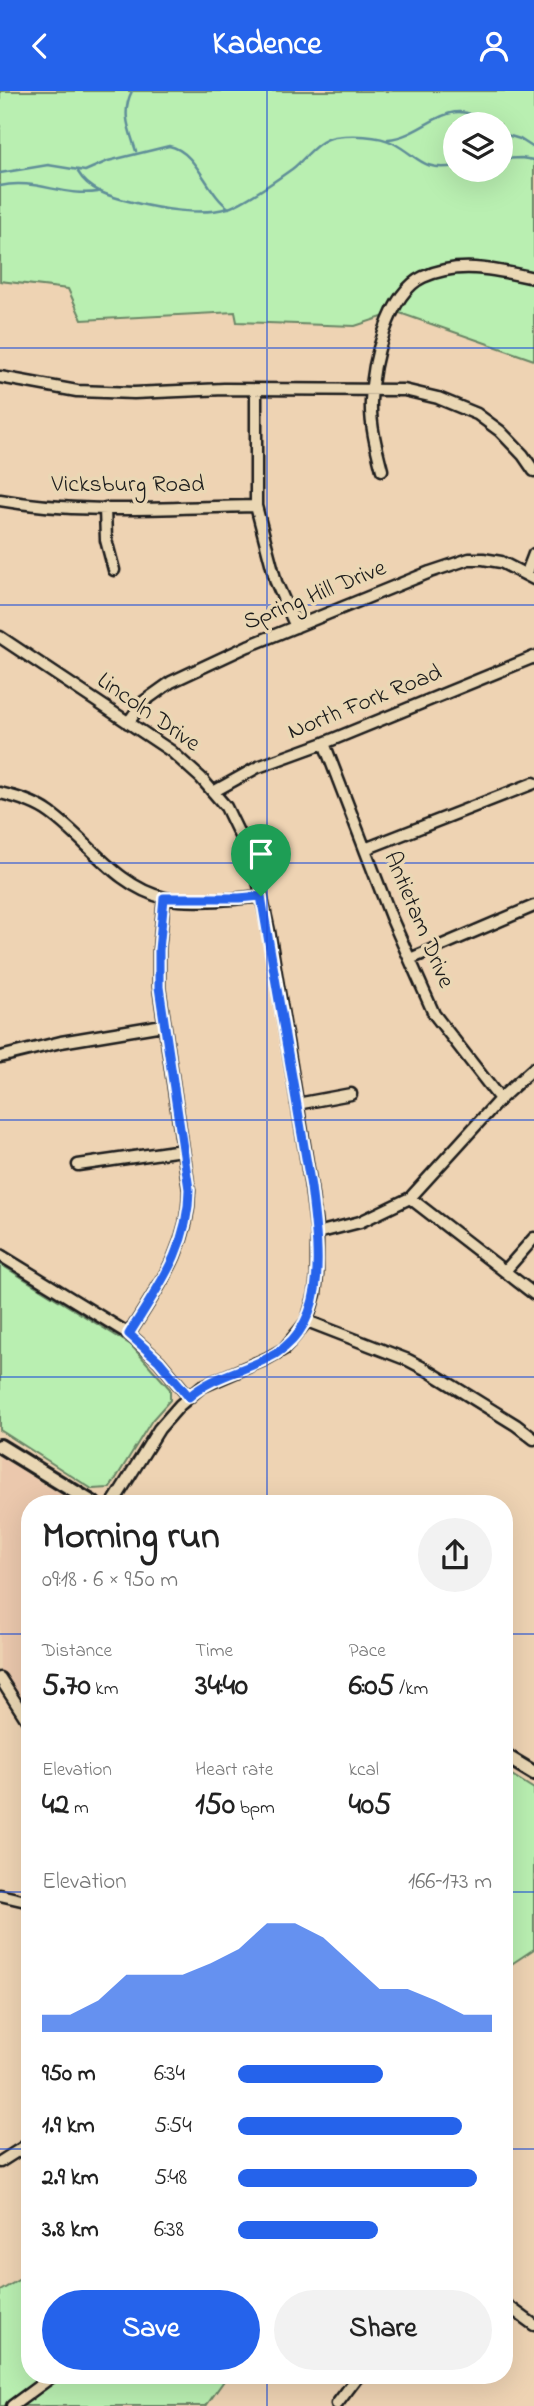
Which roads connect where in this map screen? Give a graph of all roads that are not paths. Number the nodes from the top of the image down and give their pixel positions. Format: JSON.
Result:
{"nodes":[{"id":1,"x":534,"y":278,"type":"edge"},
{"id":2,"x":0,"y":377,"type":"edge"},
{"id":3,"x":372,"y":388,"type":"junction"},
{"id":4,"x":256,"y":390,"type":"junction"},
{"id":5,"x":382,"y":470,"type":"dead end"},
{"id":6,"x":534,"y":471,"type":"edge"},
{"id":7,"x":0,"y":500,"type":"edge"},
{"id":8,"x":256,"y":506,"type":"junction"},
{"id":9,"x":105,"y":508,"type":"junction"},
{"id":10,"x":534,"y":554,"type":"edge"},
{"id":11,"x":114,"y":570,"type":"dead end"},
{"id":12,"x":530,"y":577,"type":"edge"},
{"id":13,"x":296,"y":627,"type":"junction"},
{"id":14,"x":0,"y":637,"type":"edge"},
{"id":15,"x":534,"y":657,"type":"edge"},
{"id":16,"x":128,"y":723,"type":"junction"},
{"id":17,"x":324,"y":743,"type":"junction"},
{"id":18,"x":534,"y":783,"type":"edge"},
{"id":19,"x":213,"y":792,"type":"junction"},
{"id":20,"x":0,"y":793,"type":"edge"},
{"id":21,"x":365,"y":849,"type":"junction"},
{"id":22,"x":261,"y":896,"type":"junction"},
{"id":23,"x":164,"y":898,"type":"junction"},
{"id":24,"x":534,"y":906,"type":"edge"},
{"id":25,"x":410,"y":959,"type":"junction"},
{"id":26,"x":163,"y":1025,"type":"junction"},
{"id":27,"x":0,"y":1056,"type":"edge"},
{"id":28,"x":534,"y":1068,"type":"edge"},
{"id":29,"x":351,"y":1094,"type":"dead end"},
{"id":30,"x":500,"y":1099,"type":"junction"},
{"id":31,"x":298,"y":1104,"type":"junction"},
{"id":32,"x":181,"y":1150,"type":"junction"},
{"id":33,"x":78,"y":1165,"type":"dead end"},
{"id":34,"x":410,"y":1198,"type":"junction"},
{"id":35,"x":317,"y":1233,"type":"junction"},
{"id":36,"x":534,"y":1238,"type":"edge"},
{"id":37,"x":0,"y":1255,"type":"edge"},
{"id":38,"x":505,"y":1271,"type":"junction"},
{"id":39,"x":534,"y":1294,"type":"edge"},
{"id":40,"x":307,"y":1321,"type":"junction"},
{"id":41,"x":129,"y":1334,"type":"junction"},
{"id":42,"x":189,"y":1397,"type":"junction"},
{"id":43,"x":534,"y":1439,"type":"edge"},
{"id":44,"x":0,"y":1446,"type":"edge"},
{"id":45,"x":80,"y":1495,"type":"edge"},
{"id":46,"x":118,"y":1495,"type":"edge"},
{"id":47,"x":0,"y":1678,"type":"edge"},
{"id":48,"x":21,"y":1711,"type":"edge"},
{"id":49,"x":513,"y":1759,"type":"edge"},
{"id":50,"x":532,"y":1767,"type":"edge"},
{"id":51,"x":0,"y":1895,"type":"edge"},
{"id":52,"x":21,"y":1900,"type":"edge"},
{"id":53,"x":21,"y":2149,"type":"edge"},
{"id":54,"x":0,"y":2162,"type":"edge"},
{"id":55,"x":513,"y":2309,"type":"edge"},
{"id":56,"x":534,"y":2325,"type":"edge"},
{"id":57,"x":42,"y":2384,"type":"edge"},
{"id":58,"x":352,"y":2384,"type":"edge"},
{"id":59,"x":337,"y":2404,"type":"dead end"},
{"id":60,"x":12,"y":2406,"type":"edge"}],
"edges":[{"from":1,"to":3,"type":"street"},
{"from":2,"to":4,"type":"street"},
{"from":3,"to":4,"type":"street"},
{"from":3,"to":5,"type":"street"},
{"from":3,"to":6,"type":"street"},
{"from":4,"to":8,"type":"street"},
{"from":7,"to":9,"type":"street","name":"Vicksburg Road"},
{"from":8,"to":9,"type":"street","name":"Vicksburg Road"},
{"from":8,"to":13,"type":"street"},
{"from":9,"to":11,"type":"street"},
{"from":10,"to":12,"type":"street"},
{"from":12,"to":13,"type":"street","name":"Spring Hill Drive"},
{"from":13,"to":16,"type":"street","name":"Spring Hill Drive"},
{"from":14,"to":16,"type":"street","name":"Lincoln Drive"},
{"from":15,"to":17,"type":"street","name":"North Fork Road"},
{"from":16,"to":19,"type":"street","name":"Lincoln Drive"},
{"from":17,"to":19,"type":"street","name":"North Fork Road"},
{"from":17,"to":21,"type":"street","name":"Antietam Drive"},
{"from":18,"to":21,"type":"street"},
{"from":19,"to":22,"type":"street","name":"Lincoln Drive"},
{"from":20,"to":23,"type":"street"},
{"from":21,"to":25,"type":"street","name":"Antietam Drive"},
{"from":22,"to":23,"type":"street"},
{"from":22,"to":31,"type":"street","name":"Lincoln Drive"},
{"from":23,"to":26,"type":"street"},
{"from":24,"to":25,"type":"street"},
{"from":25,"to":30,"type":"street","name":"Antietam Drive"},
{"from":26,"to":27,"type":"street"},
{"from":26,"to":32,"type":"street"},
{"from":28,"to":30,"type":"street"},
{"from":29,"to":31,"type":"street"},
{"from":30,"to":34,"type":"street"},
{"from":31,"to":35,"type":"street","name":"Lincoln Drive"},
{"from":32,"to":33,"type":"street"},
{"from":32,"to":41,"type":"street"},
{"from":34,"to":35,"type":"street"},
{"from":34,"to":38,"type":"street"},
{"from":35,"to":40,"type":"street","name":"Lincoln Drive"},
{"from":36,"to":38,"type":"street"},
{"from":37,"to":41,"type":"street"},
{"from":38,"to":39,"type":"street"},
{"from":40,"to":42,"type":"street","name":"Lincoln Drive"},
{"from":40,"to":43,"type":"street"},
{"from":41,"to":42,"type":"street"},
{"from":42,"to":46,"type":"street","name":"Lincoln Drive"},
{"from":44,"to":45,"type":"main road"},
{"from":47,"to":48,"type":"street"},
{"from":49,"to":50,"type":"main road"},
{"from":51,"to":52,"type":"street"},
{"from":53,"to":54,"type":"street"},
{"from":55,"to":56,"type":"street"},
{"from":57,"to":60,"type":"street"},
{"from":58,"to":59,"type":"street"}]}
